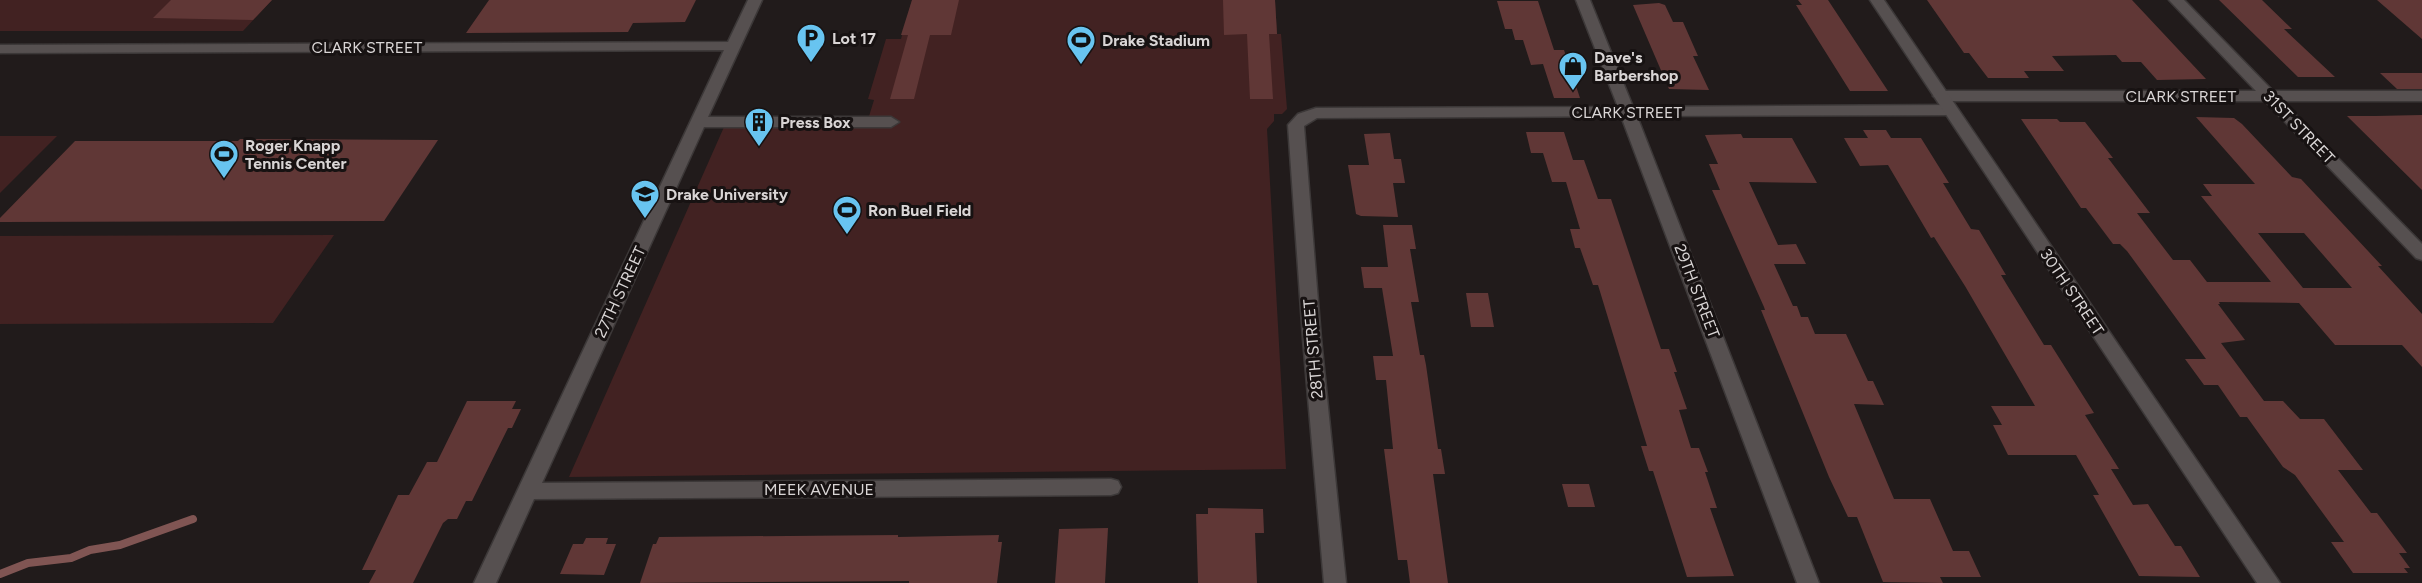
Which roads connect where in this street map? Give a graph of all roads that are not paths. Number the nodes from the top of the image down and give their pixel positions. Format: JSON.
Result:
{"nodes":[{"id":1,"x":755,"y":0,"type":"edge"},
{"id":2,"x":1583,"y":0,"type":"edge"},
{"id":3,"x":1876,"y":0,"type":"edge"},
{"id":4,"x":2176,"y":0,"type":"edge"},
{"id":5,"x":734,"y":46,"type":"junction"},
{"id":6,"x":0,"y":49,"type":"edge"},
{"id":7,"x":2422,"y":96,"type":"edge"},
{"id":8,"x":2270,"y":97,"type":"junction"},
{"id":9,"x":1946,"y":103,"type":"junction"},
{"id":10,"x":1626,"y":112,"type":"junction"},
{"id":11,"x":1304,"y":117,"type":"joint"},
{"id":12,"x":699,"y":122,"type":"junction"},
{"id":13,"x":891,"y":122,"type":"dead end"},
{"id":14,"x":2422,"y":254,"type":"edge"},
{"id":15,"x":1111,"y":487,"type":"dead end"},
{"id":16,"x":527,"y":491,"type":"junction"},
{"id":17,"x":484,"y":583,"type":"edge"},
{"id":18,"x":1335,"y":583,"type":"edge"},
{"id":19,"x":1808,"y":583,"type":"edge"},
{"id":20,"x":2269,"y":583,"type":"edge"}],
"edges":[{"from":1,"to":5,"type":"street","name":"27TH STREET"},
{"from":2,"to":10,"type":"street","name":"29TH STREET"},
{"from":3,"to":9,"type":"street","name":"30TH STREET"},
{"from":4,"to":8,"type":"street","name":"31ST STREET"},
{"from":5,"to":6,"type":"street","name":"CLARK STREET"},
{"from":5,"to":12,"type":"street","name":"27TH STREET"},
{"from":7,"to":8,"type":"street","name":"CLARK STREET"},
{"from":8,"to":9,"type":"street","name":"CLARK STREET"},
{"from":8,"to":14,"type":"street","name":"31ST STREET"},
{"from":9,"to":10,"type":"street","name":"CLARK STREET"},
{"from":9,"to":20,"type":"street","name":"30TH STREET"},
{"from":10,"to":11,"type":"street","name":"CLARK STREET"},
{"from":10,"to":19,"type":"street","name":"29TH STREET"},
{"from":11,"to":18,"type":"street","name":"28TH STREET"},
{"from":12,"to":13,"type":"street"},
{"from":12,"to":16,"type":"street","name":"27TH STREET"},
{"from":15,"to":16,"type":"street","name":"MEEK AVENUE"},
{"from":16,"to":17,"type":"street","name":"27TH STREET"}]}
